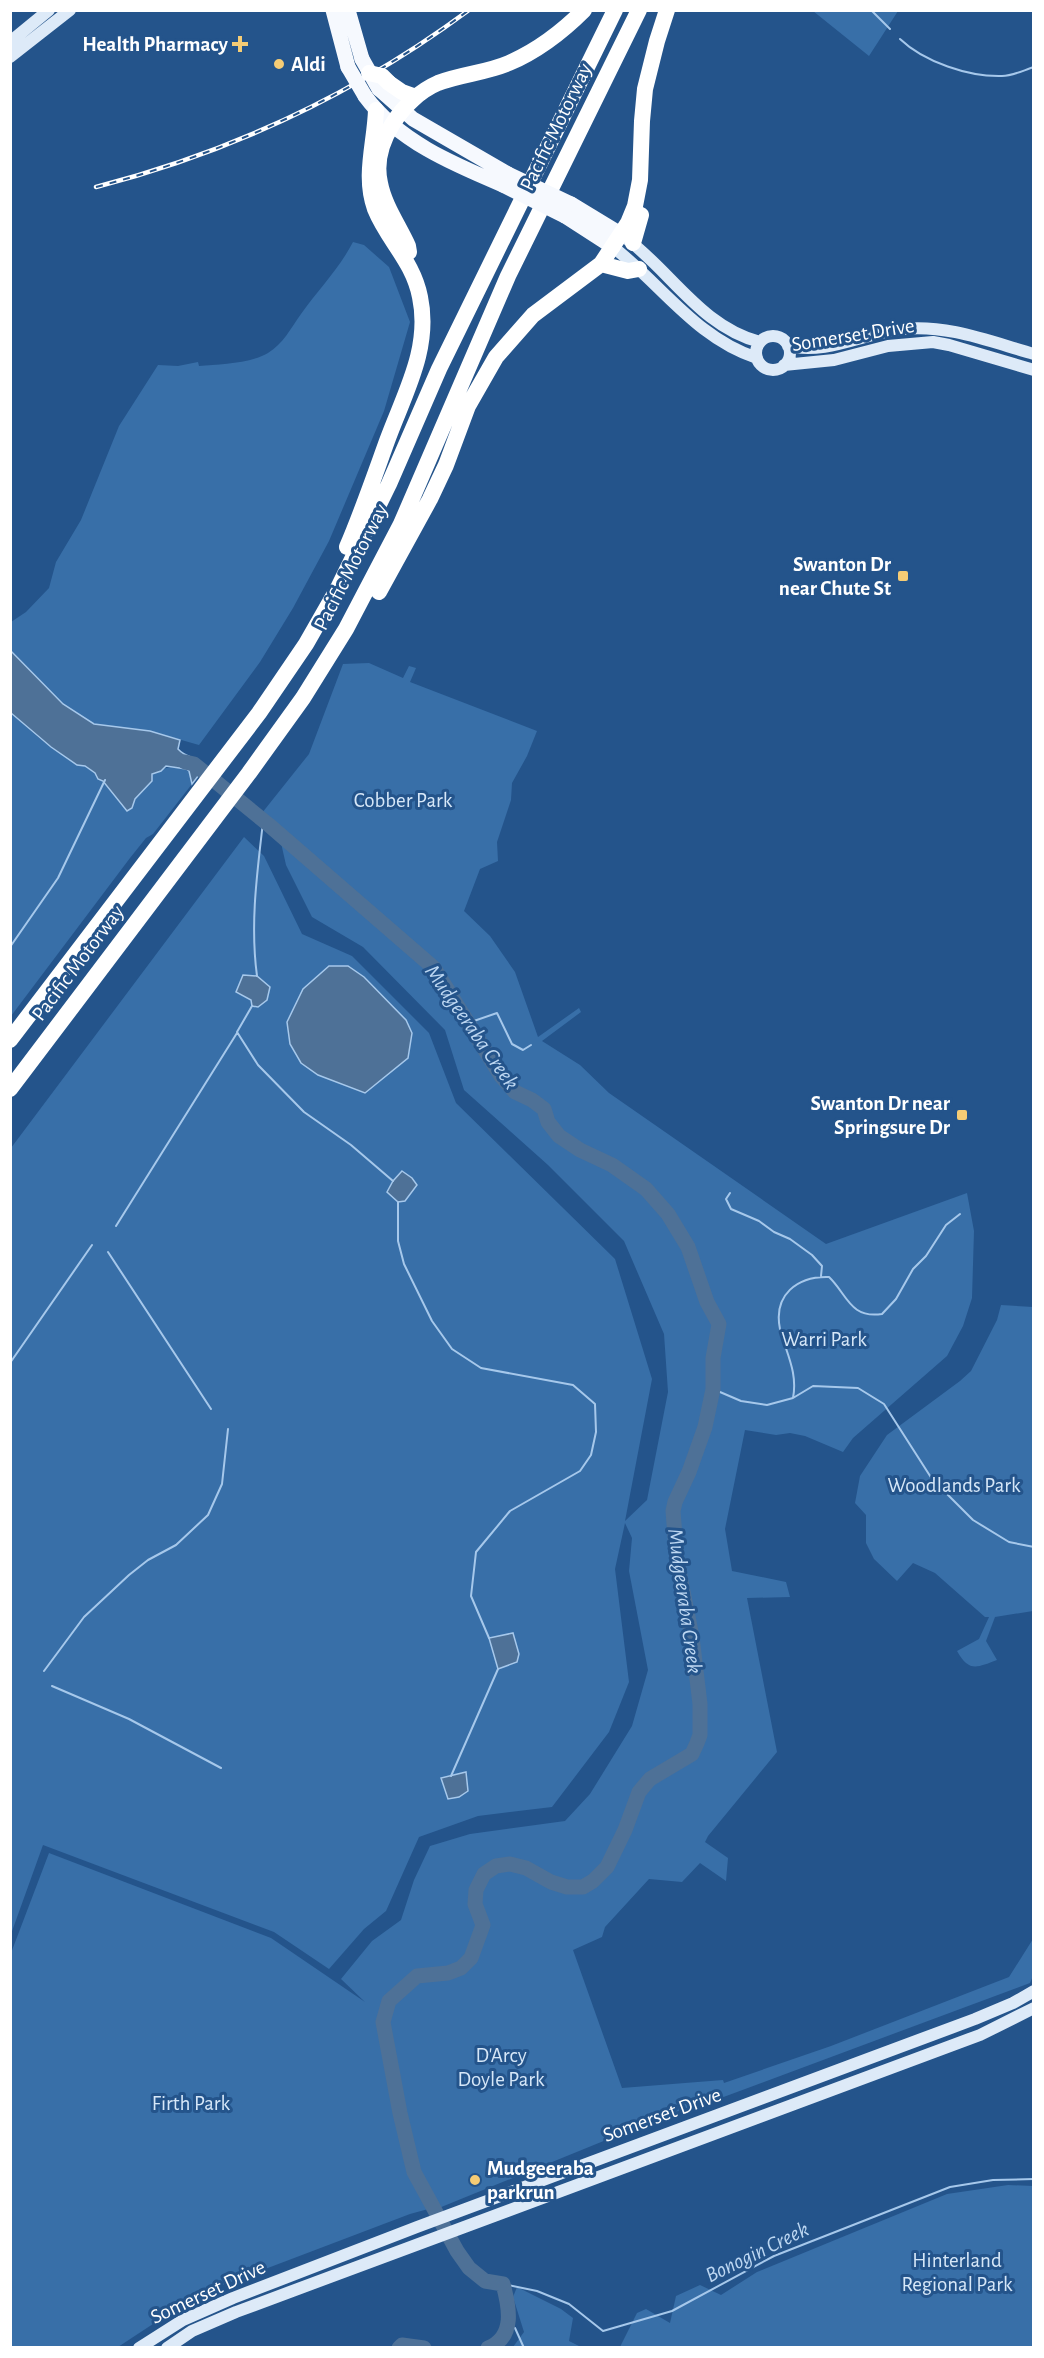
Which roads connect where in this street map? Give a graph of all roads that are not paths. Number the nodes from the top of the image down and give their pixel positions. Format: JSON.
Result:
{"nodes":[{"id":1,"x":49,"y":10,"type":"edge"},
{"id":2,"x":70,"y":10,"type":"edge"},
{"id":3,"x":333,"y":10,"type":"edge"},
{"id":4,"x":348,"y":10,"type":"edge"},
{"id":5,"x":584,"y":10,"type":"edge"},
{"id":6,"x":615,"y":10,"type":"edge"},
{"id":7,"x":639,"y":10,"type":"edge"},
{"id":8,"x":667,"y":10,"type":"edge"},
{"id":9,"x":10,"y":42,"type":"edge"},
{"id":10,"x":10,"y":57,"type":"edge"},
{"id":11,"x":360,"y":66,"type":"junction"},
{"id":12,"x":384,"y":86,"type":"junction"},
{"id":13,"x":416,"y":97,"type":"junction"},
{"id":14,"x":376,"y":110,"type":"junction"},
{"id":15,"x":398,"y":118,"type":"junction"},
{"id":16,"x":623,"y":242,"type":"junction"},
{"id":17,"x":601,"y":264,"type":"junction"},
{"id":18,"x":410,"y":265,"type":"junction"},
{"id":19,"x":639,"y":269,"type":"junction"},
{"id":20,"x":760,"y":342,"type":"junction"},
{"id":21,"x":788,"y":346,"type":"junction"},
{"id":22,"x":1034,"y":354,"type":"edge"},
{"id":23,"x":757,"y":358,"type":"junction"},
{"id":24,"x":784,"y":365,"type":"junction"},
{"id":25,"x":1034,"y":370,"type":"edge"},
{"id":26,"x":338,"y":588,"type":"junction"},
{"id":27,"x":322,"y":669,"type":"junction"},
{"id":28,"x":10,"y":1040,"type":"edge"},
{"id":29,"x":10,"y":1089,"type":"edge"},
{"id":30,"x":1034,"y":1991,"type":"edge"},
{"id":31,"x":1031,"y":2011,"type":"edge"},
{"id":32,"x":711,"y":2117,"type":"junction"},
{"id":33,"x":717,"y":2132,"type":"junction"},
{"id":34,"x":139,"y":2348,"type":"edge"},
{"id":35,"x":166,"y":2348,"type":"edge"}],
"edges":[{"from":1,"to":9,"type":"main road"},
{"from":2,"to":10,"type":"main road"},
{"from":3,"to":11,"type":"main road"},
{"from":4,"to":11,"type":"main road"},
{"from":5,"to":13,"type":"highway"},
{"from":6,"to":26,"type":"highway","name":"Pacific Motorway"},
{"from":7,"to":27,"type":"highway","name":"Pacific Motorway"},
{"from":8,"to":16,"type":"highway"},
{"from":11,"to":12,"type":"highway","bridge":true},
{"from":11,"to":14,"type":"main road","bridge":true},
{"from":12,"to":13,"type":"highway"},
{"from":12,"to":15,"type":"main road"},
{"from":13,"to":15,"type":"highway"},
{"from":14,"to":15,"type":"main road"},
{"from":14,"to":18,"type":"highway"},
{"from":15,"to":16,"type":"main road","bridge":true},
{"from":15,"to":18,"type":"highway"},
{"from":16,"to":17,"type":"highway"},
{"from":16,"to":19,"type":"main road","name":"Somerset Drive"},
{"from":16,"to":20,"type":"main road","name":"Somerset Drive"},
{"from":17,"to":19,"type":"highway"},
{"from":17,"to":27,"type":"highway"},
{"from":18,"to":26,"type":"highway"},
{"from":19,"to":23,"type":"main road","name":"Somerset Drive"},
{"from":20,"to":21,"type":"main road","name":"Somerset Drive"},
{"from":20,"to":23,"type":"main road","name":"Somerset Drive"},
{"from":21,"to":22,"type":"main road","name":"Somerset Drive"},
{"from":21,"to":24,"type":"main road","name":"Somerset Drive"},
{"from":23,"to":24,"type":"main road","name":"Somerset Drive"},
{"from":24,"to":25,"type":"main road","name":"Somerset Drive"},
{"from":26,"to":28,"type":"highway","name":"Pacific Motorway"},
{"from":27,"to":29,"type":"highway","name":"Pacific Motorway"},
{"from":30,"to":32,"type":"main road","name":"Somerset Drive"},
{"from":31,"to":33,"type":"main road","name":"Somerset Drive"},
{"from":32,"to":33,"type":"main road"},
{"from":32,"to":34,"type":"main road","name":"Somerset Drive"},
{"from":33,"to":35,"type":"main road","name":"Somerset Drive"}]}
